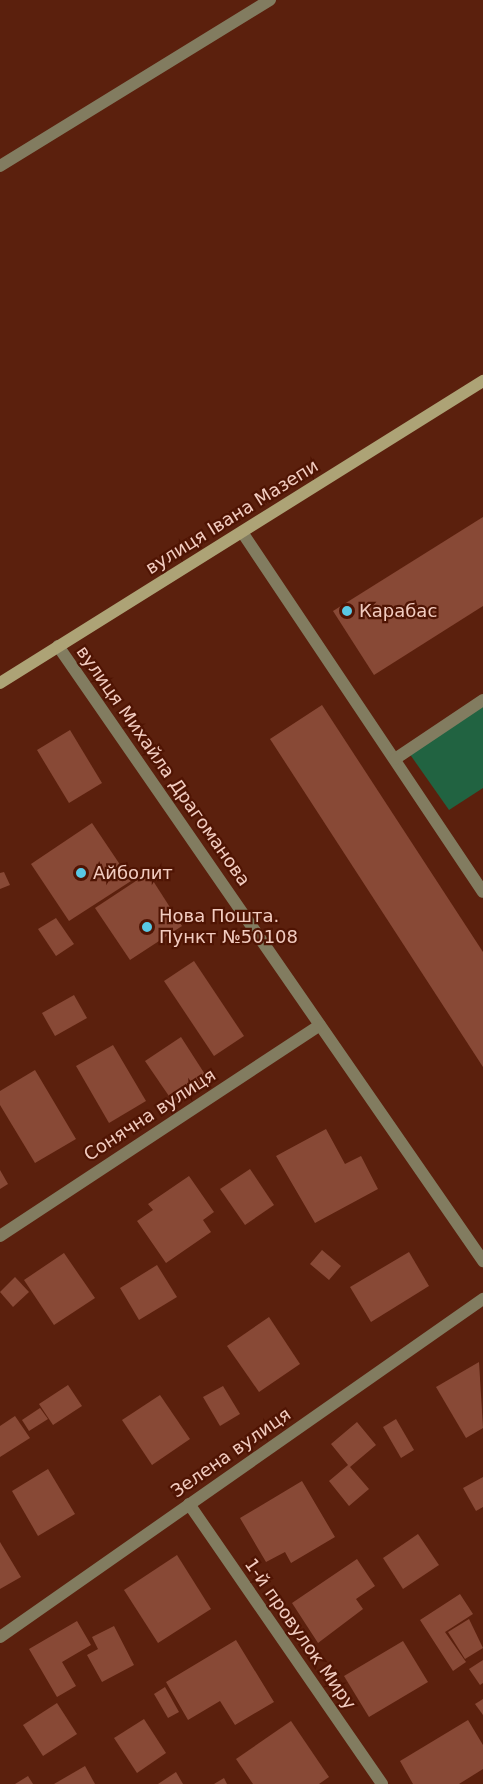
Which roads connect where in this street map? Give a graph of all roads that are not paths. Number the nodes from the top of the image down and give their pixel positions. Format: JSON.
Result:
{"nodes":[{"id":1,"x":270,"y":0,"type":"edge"},
{"id":2,"x":0,"y":166,"type":"edge"},
{"id":3,"x":483,"y":381,"type":"edge"},
{"id":4,"x":242,"y":532,"type":"junction"},
{"id":5,"x":58,"y":646,"type":"junction"},
{"id":6,"x":0,"y":682,"type":"edge"},
{"id":7,"x":483,"y":700,"type":"edge"},
{"id":8,"x":394,"y":759,"type":"junction"},
{"id":9,"x":483,"y":892,"type":"edge"},
{"id":10,"x":320,"y":1025,"type":"junction"},
{"id":11,"x":0,"y":1236,"type":"edge"},
{"id":12,"x":483,"y":1261,"type":"edge"},
{"id":13,"x":483,"y":1299,"type":"edge"},
{"id":14,"x":189,"y":1504,"type":"junction"},
{"id":15,"x":0,"y":1637,"type":"edge"},
{"id":16,"x":382,"y":1784,"type":"edge"}],
"edges":[{"from":1,"to":2,"type":"street"},
{"from":3,"to":4,"type":"main road","name":"вулиця Івана Мазепи"},
{"from":4,"to":5,"type":"main road","name":"вулиця Івана Мазепи"},
{"from":4,"to":8,"type":"street"},
{"from":5,"to":6,"type":"main road","name":"вулиця Івана Мазепи"},
{"from":5,"to":10,"type":"street","name":"вулиця Михайла Драгоманова"},
{"from":7,"to":8,"type":"street"},
{"from":8,"to":9,"type":"street"},
{"from":10,"to":11,"type":"street","name":"Сонячна вулиця"},
{"from":10,"to":12,"type":"street","name":"вулиця Михайла Драгоманова"},
{"from":13,"to":14,"type":"street","name":"Зелена вулиця"},
{"from":14,"to":15,"type":"street","name":"Зелена вулиця"},
{"from":14,"to":16,"type":"street","name":"1-й провулок Миру"}]}
